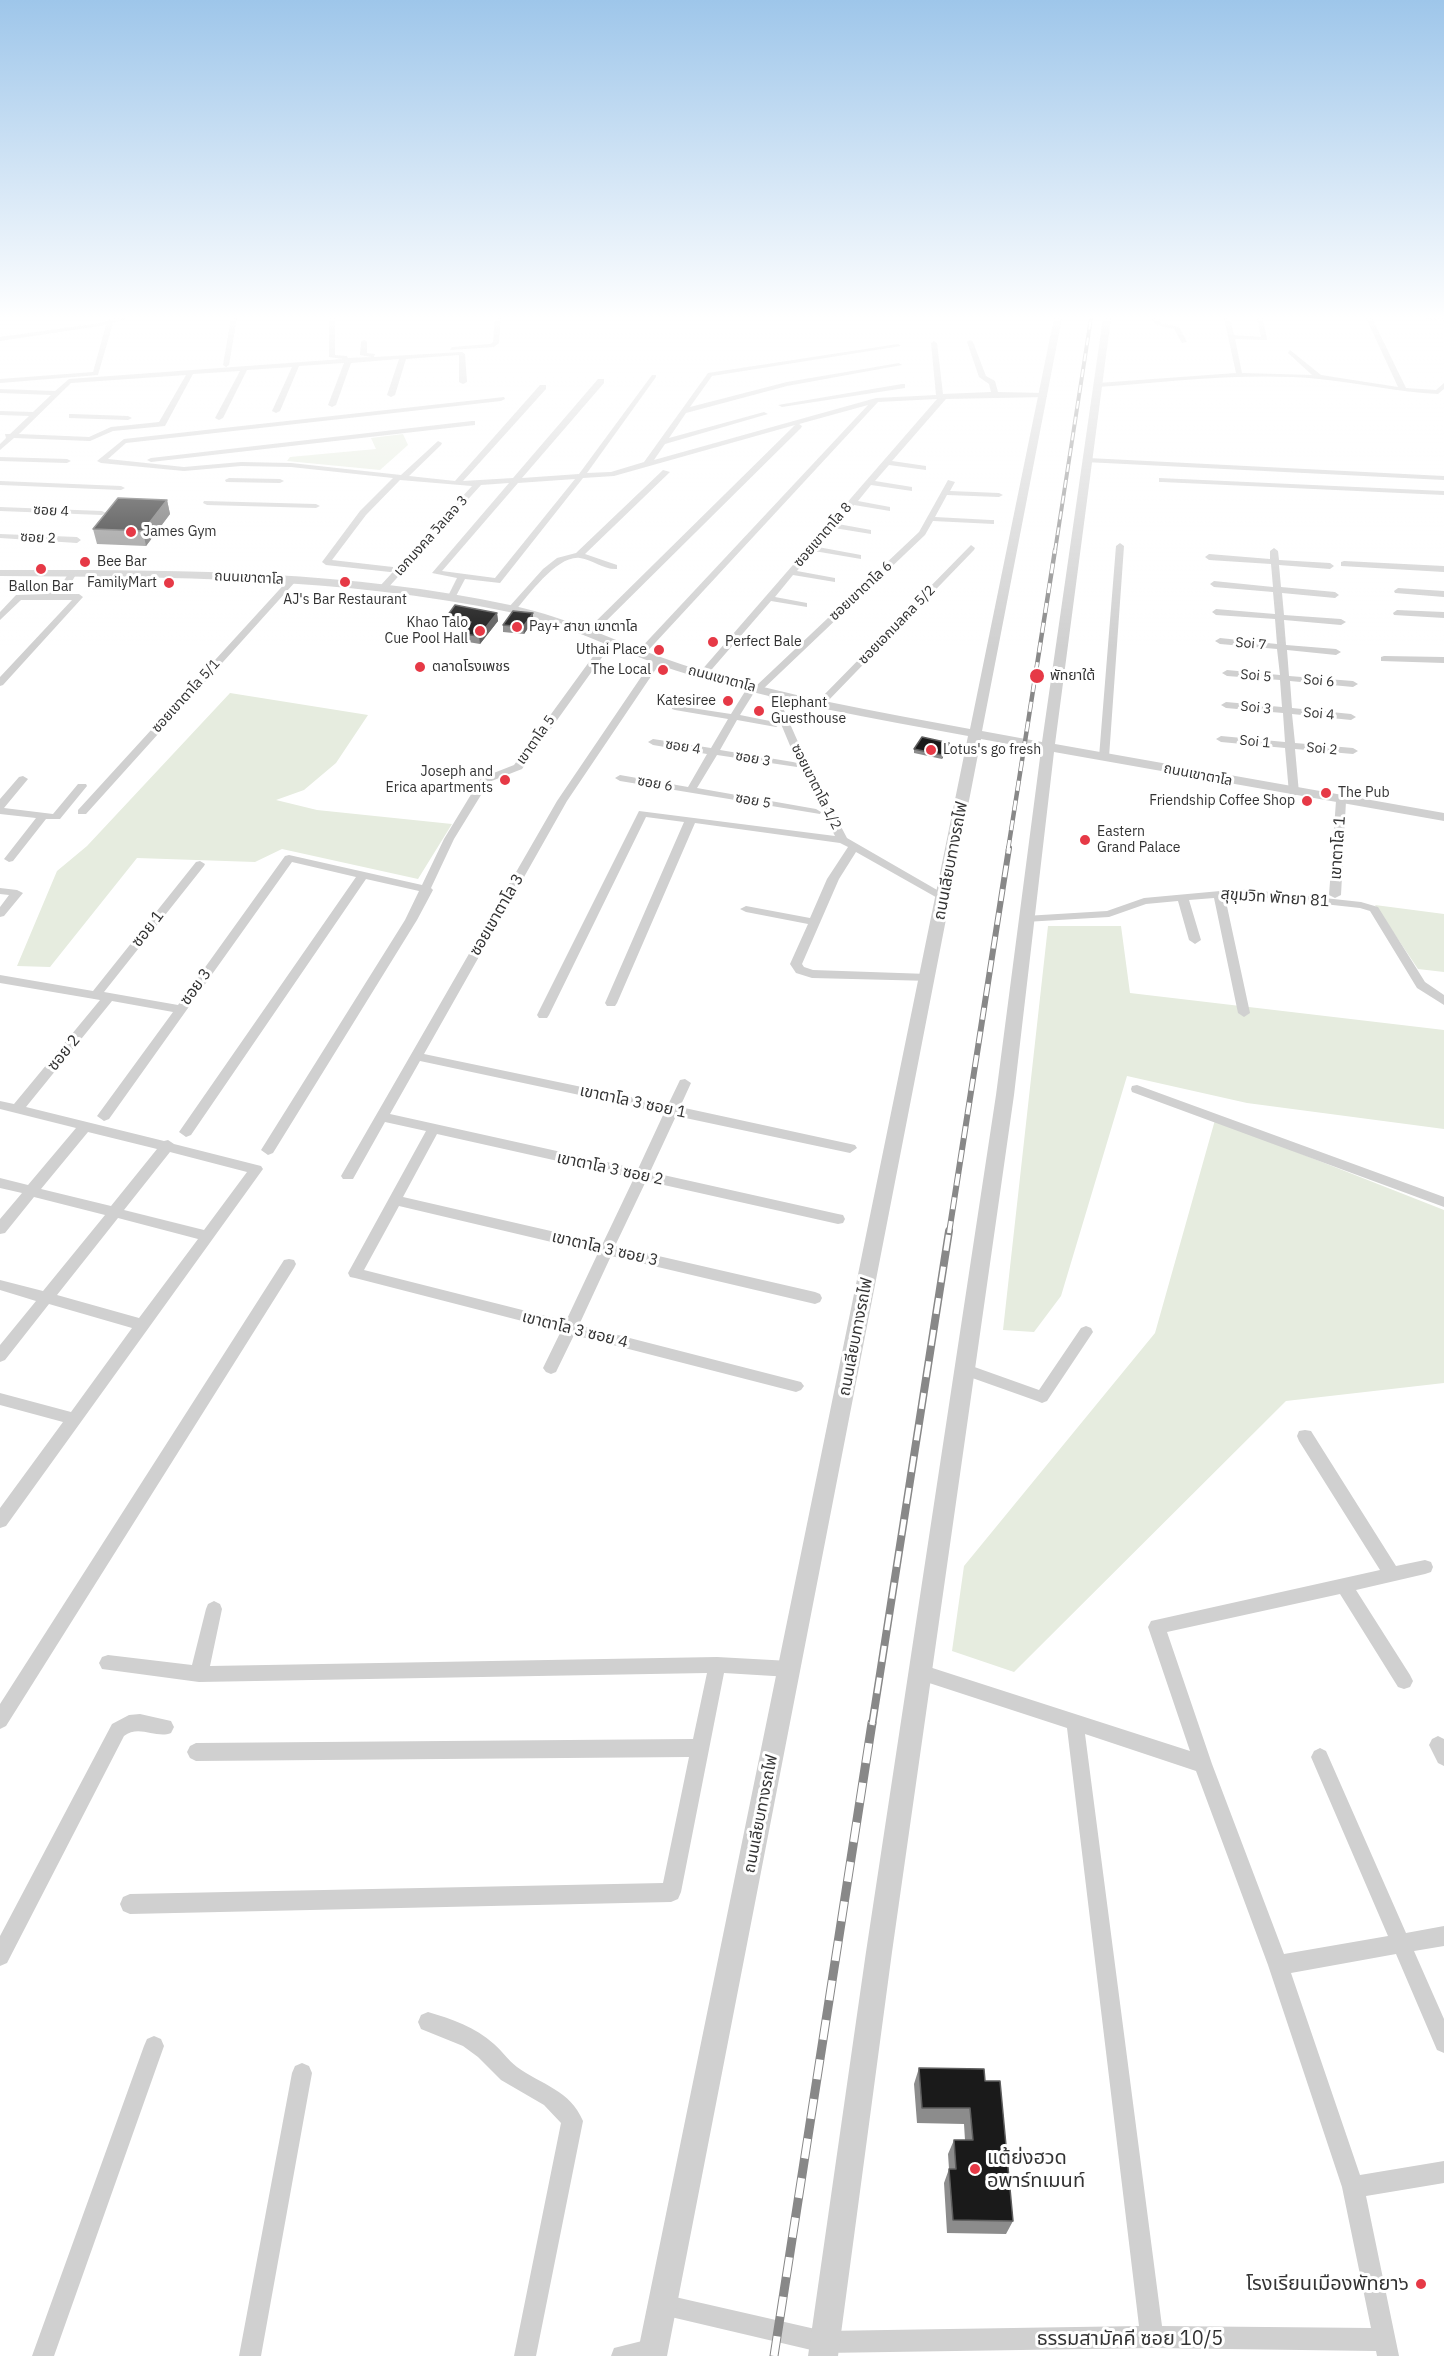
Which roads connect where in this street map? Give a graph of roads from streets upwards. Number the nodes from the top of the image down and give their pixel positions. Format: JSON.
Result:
{"nodes":[{"id":1,"x":20,"y":428,"type":"edge"},
{"id":2,"x":123,"y":428,"type":"edge"},
{"id":3,"x":254,"y":428,"type":"joint"},
{"id":4,"x":431,"y":428,"type":"edge"},
{"id":5,"x":508,"y":428,"type":"edge"},
{"id":6,"x":560,"y":428,"type":"edge"},
{"id":7,"x":616,"y":428,"type":"edge"},
{"id":8,"x":673,"y":428,"type":"edge"},
{"id":9,"x":714,"y":428,"type":"edge"},
{"id":10,"x":777,"y":428,"type":"edge"},
{"id":11,"x":796,"y":428,"type":"edge"},
{"id":12,"x":850,"y":428,"type":"edge"},
{"id":13,"x":915,"y":428,"type":"edge"},
{"id":14,"x":1037,"y":428,"type":"edge"},
{"id":15,"x":1092,"y":428,"type":"edge"},
{"id":16,"x":0,"y":436,"type":"edge"},
{"id":17,"x":12,"y":436,"type":"junction"},
{"id":18,"x":438,"y":442,"type":"dead end"},
{"id":19,"x":663,"y":442,"type":"junction"},
{"id":20,"x":0,"y":448,"type":"edge"},
{"id":21,"x":258,"y":449,"type":"junction"},
{"id":22,"x":0,"y":459,"type":"edge"},
{"id":23,"x":1088,"y":460,"type":"junction"},
{"id":24,"x":67,"y":461,"type":"dead end"},
{"id":25,"x":887,"y":462,"type":"junction"},
{"id":26,"x":131,"y":464,"type":"junction"},
{"id":27,"x":260,"y":464,"type":"junction"},
{"id":28,"x":291,"y":465,"type":"junction"},
{"id":29,"x":646,"y":465,"type":"junction"},
{"id":30,"x":923,"y":468,"type":"dead end"},
{"id":31,"x":666,"y":472,"type":"dead end"},
{"id":32,"x":581,"y":476,"type":"junction"},
{"id":33,"x":400,"y":478,"type":"junction"},
{"id":34,"x":1444,"y":478,"type":"edge"},
{"id":35,"x":516,"y":479,"type":"junction"},
{"id":36,"x":229,"y":480,"type":"dead end"},
{"id":37,"x":1162,"y":480,"type":"dead end"},
{"id":38,"x":280,"y":481,"type":"junction"},
{"id":39,"x":869,"y":482,"type":"junction"},
{"id":40,"x":951,"y":482,"type":"dead end"},
{"id":41,"x":0,"y":483,"type":"edge"},
{"id":42,"x":461,"y":483,"type":"junction"},
{"id":43,"x":478,"y":483,"type":"junction"},
{"id":44,"x":121,"y":488,"type":"dead end"},
{"id":45,"x":274,"y":489,"type":"dead end"},
{"id":46,"x":909,"y":489,"type":"dead end"},
{"id":47,"x":945,"y":493,"type":"junction"},
{"id":48,"x":1444,"y":493,"type":"edge"},
{"id":49,"x":999,"y":495,"type":"dead end"},
{"id":50,"x":269,"y":497,"type":"dead end"},
{"id":51,"x":852,"y":502,"type":"junction"},
{"id":52,"x":207,"y":503,"type":"dead end"},
{"id":53,"x":264,"y":505,"type":"junction"},
{"id":54,"x":316,"y":506,"type":"dead end"},
{"id":55,"x":0,"y":508,"type":"edge"},
{"id":56,"x":886,"y":509,"type":"dead end"},
{"id":57,"x":102,"y":513,"type":"dead end"},
{"id":58,"x":932,"y":519,"type":"junction"},
{"id":59,"x":991,"y":522,"type":"dead end"},
{"id":60,"x":832,"y":525,"type":"junction"},
{"id":61,"x":868,"y":532,"type":"dead end"},
{"id":62,"x":0,"y":536,"type":"edge"},
{"id":63,"x":76,"y":540,"type":"dead end"},
{"id":64,"x":1120,"y":546,"type":"dead end"},
{"id":65,"x":812,"y":548,"type":"junction"},
{"id":66,"x":971,"y":548,"type":"dead end"},
{"id":67,"x":1274,"y":551,"type":"dead end"},
{"id":68,"x":579,"y":555,"type":"junction"},
{"id":69,"x":858,"y":557,"type":"dead end"},
{"id":70,"x":1209,"y":557,"type":"dead end"},
{"id":71,"x":1275,"y":562,"type":"junction"},
{"id":72,"x":1344,"y":564,"type":"dead end"},
{"id":73,"x":1330,"y":566,"type":"dead end"},
{"id":74,"x":614,"y":567,"type":"dead end"},
{"id":75,"x":390,"y":569,"type":"junction"},
{"id":76,"x":1444,"y":569,"type":"edge"},
{"id":77,"x":791,"y":572,"type":"junction"},
{"id":78,"x":0,"y":573,"type":"edge"},
{"id":79,"x":67,"y":573,"type":"junction"},
{"id":80,"x":462,"y":576,"type":"junction"},
{"id":81,"x":832,"y":580,"type":"dead end"},
{"id":82,"x":292,"y":581,"type":"junction"},
{"id":83,"x":1214,"y":584,"type":"dead end"},
{"id":84,"x":379,"y":588,"type":"junction"},
{"id":85,"x":1277,"y":590,"type":"junction"},
{"id":86,"x":1398,"y":591,"type":"dead end"},
{"id":87,"x":52,"y":594,"type":"junction"},
{"id":88,"x":448,"y":594,"type":"junction"},
{"id":89,"x":1444,"y":594,"type":"edge"},
{"id":90,"x":1335,"y":595,"type":"dead end"},
{"id":91,"x":768,"y":598,"type":"junction"},
{"id":92,"x":804,"y":605,"type":"dead end"},
{"id":93,"x":512,"y":609,"type":"junction"},
{"id":94,"x":1216,"y":612,"type":"dead end"},
{"id":95,"x":1397,"y":613,"type":"dead end"},
{"id":96,"x":1444,"y":615,"type":"edge"},
{"id":97,"x":0,"y":616,"type":"edge"},
{"id":98,"x":1279,"y":617,"type":"junction"},
{"id":99,"x":1341,"y":622,"type":"dead end"},
{"id":100,"x":588,"y":634,"type":"junction"},
{"id":101,"x":1220,"y":641,"type":"dead end"},
{"id":102,"x":608,"y":642,"type":"junction"},
{"id":103,"x":1282,"y":647,"type":"junction"},
{"id":104,"x":1336,"y":652,"type":"dead end"},
{"id":105,"x":640,"y":654,"type":"junction"},
{"id":106,"x":1384,"y":659,"type":"dead end"},
{"id":107,"x":657,"y":660,"type":"junction"},
{"id":108,"x":1444,"y":660,"type":"edge"},
{"id":109,"x":1227,"y":673,"type":"dead end"},
{"id":110,"x":703,"y":674,"type":"junction"},
{"id":111,"x":1284,"y":678,"type":"junction"},
{"id":112,"x":0,"y":683,"type":"edge"},
{"id":113,"x":1353,"y":684,"type":"dead end"},
{"id":114,"x":755,"y":688,"type":"junction"},
{"id":115,"x":772,"y":692,"type":"junction"},
{"id":116,"x":822,"y":702,"type":"junction"},
{"id":117,"x":1226,"y":705,"type":"dead end"},
{"id":118,"x":675,"y":707,"type":"dead end"},
{"id":119,"x":1287,"y":711,"type":"junction"},
{"id":120,"x":734,"y":717,"type":"junction"},
{"id":121,"x":1351,"y":717,"type":"dead end"},
{"id":122,"x":776,"y":724,"type":"dead end"},
{"id":123,"x":975,"y":734,"type":"junction"},
{"id":124,"x":1221,"y":739,"type":"dead end"},
{"id":125,"x":653,"y":742,"type":"dead end"},
{"id":126,"x":1290,"y":746,"type":"junction"},
{"id":127,"x":1048,"y":747,"type":"junction"},
{"id":128,"x":1353,"y":751,"type":"dead end"},
{"id":129,"x":714,"y":752,"type":"junction"},
{"id":130,"x":1104,"y":757,"type":"junction"},
{"id":131,"x":793,"y":765,"type":"dead end"},
{"id":132,"x":620,"y":778,"type":"dead end"},
{"id":133,"x":23,"y":779,"type":"dead end"},
{"id":134,"x":82,"y":786,"type":"dead end"},
{"id":135,"x":691,"y":790,"type":"junction"},
{"id":136,"x":1294,"y":793,"type":"junction"},
{"id":137,"x":1341,"y":801,"type":"junction"},
{"id":138,"x":0,"y":806,"type":"edge"},
{"id":139,"x":0,"y":811,"type":"edge"},
{"id":140,"x":82,"y":812,"type":"dead end"},
{"id":141,"x":816,"y":812,"type":"dead end"},
{"id":142,"x":43,"y":816,"type":"junction"},
{"id":143,"x":1444,"y":817,"type":"edge"},
{"id":144,"x":691,"y":819,"type":"junction"},
{"id":145,"x":848,"y":843,"type":"junction"},
{"id":146,"x":9,"y":859,"type":"dead end"},
{"id":147,"x":200,"y":864,"type":"dead end"},
{"id":148,"x":363,"y":876,"type":"junction"},
{"id":149,"x":427,"y":890,"type":"junction"},
{"id":150,"x":0,"y":891,"type":"edge"},
{"id":151,"x":1219,"y":893,"type":"junction"},
{"id":152,"x":1335,"y":894,"type":"dead end"},
{"id":153,"x":1182,"y":896,"type":"junction"},
{"id":154,"x":945,"y":898,"type":"junction"},
{"id":155,"x":746,"y":909,"type":"dead end"},
{"id":156,"x":0,"y":914,"type":"edge"},
{"id":157,"x":1025,"y":919,"type":"junction"},
{"id":158,"x":813,"y":922,"type":"junction"},
{"id":159,"x":1195,"y":940,"type":"dead end"},
{"id":160,"x":928,"y":978,"type":"junction"},
{"id":161,"x":0,"y":979,"type":"edge"},
{"id":162,"x":96,"y":995,"type":"junction"},
{"id":163,"x":109,"y":997,"type":"junction"},
{"id":164,"x":1444,"y":1001,"type":"edge"},
{"id":165,"x":610,"y":1003,"type":"dead end"},
{"id":166,"x":181,"y":1009,"type":"junction"},
{"id":167,"x":1244,"y":1013,"type":"dead end"},
{"id":168,"x":543,"y":1015,"type":"dead end"},
{"id":169,"x":417,"y":1056,"type":"junction"},
{"id":170,"x":685,"y":1083,"type":"dead end"},
{"id":171,"x":1137,"y":1089,"type":"dead end"},
{"id":172,"x":5,"y":1107,"type":"edge"},
{"id":173,"x":672,"y":1110,"type":"junction"},
{"id":174,"x":104,"y":1116,"type":"dead end"},
{"id":175,"x":382,"y":1117,"type":"junction"},
{"id":176,"x":85,"y":1126,"type":"junction"},
{"id":177,"x":433,"y":1130,"type":"junction"},
{"id":178,"x":186,"y":1132,"type":"dead end"},
{"id":179,"x":168,"y":1145,"type":"junction"},
{"id":180,"x":850,"y":1148,"type":"dead end"},
{"id":181,"x":268,"y":1150,"type":"dead end"},
{"id":182,"x":641,"y":1175,"type":"junction"},
{"id":183,"x":348,"y":1176,"type":"dead end"},
{"id":184,"x":0,"y":1183,"type":"edge"},
{"id":185,"x":31,"y":1191,"type":"junction"},
{"id":186,"x":396,"y":1200,"type":"junction"},
{"id":187,"x":1444,"y":1202,"type":"edge"},
{"id":188,"x":114,"y":1212,"type":"junction"},
{"id":189,"x":838,"y":1220,"type":"dead end"},
{"id":190,"x":0,"y":1228,"type":"edge"},
{"id":191,"x":208,"y":1236,"type":"junction"},
{"id":192,"x":606,"y":1249,"type":"junction"},
{"id":193,"x":289,"y":1264,"type":"dead end"},
{"id":194,"x":0,"y":1285,"type":"edge"},
{"id":195,"x":46,"y":1298,"type":"junction"},
{"id":196,"x":814,"y":1298,"type":"dead end"},
{"id":197,"x":143,"y":1325,"type":"junction"},
{"id":198,"x":570,"y":1328,"type":"junction"},
{"id":199,"x":1086,"y":1332,"type":"dead end"},
{"id":200,"x":0,"y":1356,"type":"edge"},
{"id":201,"x":551,"y":1368,"type":"dead end"},
{"id":202,"x":966,"y":1371,"type":"junction"},
{"id":203,"x":796,"y":1386,"type":"dead end"},
{"id":204,"x":0,"y":1399,"type":"edge"},
{"id":205,"x":74,"y":1419,"type":"junction"},
{"id":206,"x":1305,"y":1436,"type":"dead end"},
{"id":207,"x":0,"y":1521,"type":"edge"},
{"id":208,"x":1425,"y":1567,"type":"dead end"},
{"id":209,"x":1392,"y":1574,"type":"junction"},
{"id":210,"x":1344,"y":1585,"type":"junction"},
{"id":211,"x":214,"y":1609,"type":"dead end"},
{"id":212,"x":108,"y":1663,"type":"dead end"},
{"id":213,"x":717,"y":1665,"type":"junction"},
{"id":214,"x":790,"y":1669,"type":"junction"},
{"id":215,"x":920,"y":1672,"type":"junction"},
{"id":216,"x":199,"y":1674,"type":"junction"},
{"id":217,"x":1404,"y":1681,"type":"dead end"},
{"id":218,"x":0,"y":1720,"type":"edge"},
{"id":219,"x":1075,"y":1723,"type":"junction"},
{"id":220,"x":165,"y":1727,"type":"dead end"},
{"id":221,"x":698,"y":1748,"type":"junction"},
{"id":222,"x":196,"y":1752,"type":"dead end"},
{"id":223,"x":1320,"y":1757,"type":"dead end"},
{"id":224,"x":1203,"y":1764,"type":"junction"},
{"id":225,"x":130,"y":1904,"type":"dead end"},
{"id":226,"x":1444,"y":1936,"type":"edge"},
{"id":227,"x":1402,"y":1944,"type":"junction"},
{"id":228,"x":0,"y":1956,"type":"edge"},
{"id":229,"x":1278,"y":1965,"type":"junction"},
{"id":230,"x":428,"y":2022,"type":"dead end"},
{"id":231,"x":1444,"y":2043,"type":"edge"},
{"id":232,"x":154,"y":2046,"type":"dead end"},
{"id":233,"x":302,"y":2073,"type":"dead end"},
{"id":234,"x":1444,"y":2172,"type":"edge"},
{"id":235,"x":1353,"y":2187,"type":"junction"},
{"id":236,"x":662,"y":2305,"type":"junction"},
{"id":237,"x":1152,"y":2337,"type":"junction"},
{"id":238,"x":1387,"y":2348,"type":"edge"},
{"id":239,"x":823,"y":2349,"type":"edge"},
{"id":240,"x":653,"y":2352,"type":"edge"},
{"id":241,"x":43,"y":2356,"type":"edge"},
{"id":242,"x":250,"y":2356,"type":"edge"},
{"id":243,"x":525,"y":2356,"type":"edge"},
{"id":244,"x":622,"y":2356,"type":"edge"}],
"edges":[{"from":1,"to":17,"type":"street"},
{"from":2,"to":17,"type":"street"},
{"from":3,"to":21,"type":"street"},
{"from":3,"to":26,"type":"street"},
{"from":4,"to":21,"type":"street"},
{"from":5,"to":42,"type":"street","name":"เอกมงคล วิลเลจ 3"},
{"from":6,"to":35,"type":"street"},
{"from":7,"to":32,"type":"street"},
{"from":8,"to":19,"type":"street"},
{"from":9,"to":19,"type":"street"},
{"from":10,"to":29,"type":"street"},
{"from":11,"to":100,"type":"street"},
{"from":12,"to":105,"type":"street"},
{"from":13,"to":25,"type":"street","name":"ซอยเขาตาโล 8"},
{"from":14,"to":123,"type":"street","name":"ถนนเลียบทางรถไฟ"},
{"from":15,"to":23,"type":"street"},
{"from":16,"to":17,"type":"street"},
{"from":17,"to":20,"type":"street"},
{"from":18,"to":33,"type":"street"},
{"from":19,"to":29,"type":"street"},
{"from":21,"to":26,"type":"street"},
{"from":21,"to":27,"type":"street"},
{"from":22,"to":24,"type":"street"},
{"from":23,"to":34,"type":"street"},
{"from":23,"to":127,"type":"street"},
{"from":25,"to":30,"type":"street"},
{"from":25,"to":39,"type":"street","name":"ซอยเขาตาโล 8"},
{"from":26,"to":27,"type":"street"},
{"from":27,"to":28,"type":"street"},
{"from":28,"to":33,"type":"street"},
{"from":28,"to":38,"type":"street"},
{"from":29,"to":32,"type":"street"},
{"from":31,"to":68,"type":"street"},
{"from":32,"to":35,"type":"street"},
{"from":32,"to":80,"type":"street"},
{"from":33,"to":42,"type":"street"},
{"from":33,"to":75,"type":"street"},
{"from":35,"to":43,"type":"street"},
{"from":35,"to":80,"type":"street"},
{"from":36,"to":38,"type":"street"},
{"from":37,"to":48,"type":"street"},
{"from":38,"to":45,"type":"street"},
{"from":39,"to":46,"type":"street"},
{"from":39,"to":51,"type":"street","name":"ซอยเขาตาโล 8"},
{"from":40,"to":47,"type":"street","name":"ซอยเขาตาโล 6"},
{"from":41,"to":44,"type":"street"},
{"from":42,"to":43,"type":"street"},
{"from":42,"to":75,"type":"street","name":"เอกมงคล วิลเลจ 3"},
{"from":43,"to":84,"type":"street","name":"เอกมงคล วิลเลจ 3"},
{"from":47,"to":49,"type":"street"},
{"from":47,"to":58,"type":"street","name":"ซอยเขาตาโล 6"},
{"from":50,"to":53,"type":"street"},
{"from":51,"to":56,"type":"street"},
{"from":51,"to":60,"type":"street","name":"ซอยเขาตาโล 8"},
{"from":52,"to":53,"type":"street"},
{"from":53,"to":54,"type":"street"},
{"from":55,"to":57,"type":"street","name":"ซอย 4"},
{"from":58,"to":59,"type":"street"},
{"from":58,"to":114,"type":"street","name":"ซอยเขาตาโล 6"},
{"from":60,"to":61,"type":"street"},
{"from":60,"to":65,"type":"street","name":"ซอยเขาตาโล 8"},
{"from":62,"to":63,"type":"street","name":"ซอย 2"},
{"from":64,"to":130,"type":"street"},
{"from":65,"to":69,"type":"street"},
{"from":65,"to":77,"type":"street","name":"ซอยเขาตาโล 8"},
{"from":66,"to":116,"type":"street","name":"ซอยเอกมลคล 5/2"},
{"from":67,"to":71,"type":"street"},
{"from":68,"to":74,"type":"street"},
{"from":68,"to":93,"type":"street"},
{"from":70,"to":71,"type":"street"},
{"from":71,"to":73,"type":"street"},
{"from":71,"to":85,"type":"street"},
{"from":72,"to":76,"type":"street"},
{"from":75,"to":84,"type":"street","name":"เอกมงคล วิลเลจ 3"},
{"from":77,"to":81,"type":"street"},
{"from":77,"to":91,"type":"street","name":"ซอยเขาตาโล 8"},
{"from":78,"to":79,"type":"street","name":"ถนนเขาตาโล"},
{"from":79,"to":82,"type":"street","name":"ถนนเขาตาโล"},
{"from":79,"to":87,"type":"street"},
{"from":80,"to":88,"type":"street"},
{"from":82,"to":84,"type":"street","name":"ถนนเขาตาโล"},
{"from":82,"to":140,"type":"street","name":"ซอยเขาตาโล 5/1"},
{"from":83,"to":85,"type":"street"},
{"from":84,"to":88,"type":"street","name":"ถนนเขาตาโล"},
{"from":85,"to":90,"type":"street"},
{"from":85,"to":98,"type":"street"},
{"from":86,"to":89,"type":"street"},
{"from":87,"to":97,"type":"street"},
{"from":87,"to":112,"type":"street"},
{"from":88,"to":93,"type":"street","name":"ถนนเขาตาโล"},
{"from":91,"to":92,"type":"street"},
{"from":91,"to":110,"type":"street","name":"ซอยเขาตาโล 8"},
{"from":93,"to":100,"type":"street","name":"ถนนเขาตาโล"},
{"from":94,"to":98,"type":"street"},
{"from":95,"to":96,"type":"street"},
{"from":98,"to":99,"type":"street"},
{"from":98,"to":103,"type":"street"},
{"from":100,"to":102,"type":"street","name":"ถนนเขาตาโล"},
{"from":101,"to":103,"type":"street","name":"Soi 7"},
{"from":102,"to":105,"type":"street","name":"ถนนเขาตาโล"},
{"from":102,"to":149,"type":"street","name":"เขาตาโล 5"},
{"from":103,"to":104,"type":"street","name":"Soi 7"},
{"from":103,"to":111,"type":"street"},
{"from":105,"to":107,"type":"street","name":"ถนนเขาตาโล"},
{"from":106,"to":108,"type":"street"},
{"from":107,"to":110,"type":"street","name":"ถนนเขาตาโล"},
{"from":107,"to":169,"type":"street","name":"ซอยเขาตาโล 3"},
{"from":109,"to":111,"type":"street","name":"Soi 5"},
{"from":110,"to":114,"type":"street","name":"ถนนเขาตาโล"},
{"from":111,"to":113,"type":"street","name":"Soi 6"},
{"from":111,"to":119,"type":"street"},
{"from":114,"to":115,"type":"street","name":"ถนนเขาตาโล"},
{"from":114,"to":120,"type":"street","name":"ซอยเขาตาโล 6"},
{"from":115,"to":116,"type":"street","name":"ถนนเขาตาโล"},
{"from":115,"to":145,"type":"street","name":"ซอยเขาตาโล 1/2"},
{"from":116,"to":123,"type":"street","name":"ถนนเขาตาโล"},
{"from":117,"to":119,"type":"street","name":"Soi 3"},
{"from":118,"to":120,"type":"street"},
{"from":119,"to":121,"type":"street","name":"Soi 4"},
{"from":119,"to":126,"type":"street"},
{"from":120,"to":122,"type":"street"},
{"from":120,"to":129,"type":"street","name":"ซอยเขาตาโล 6"},
{"from":123,"to":127,"type":"street","name":"ถนนเขาตาโล"},
{"from":123,"to":154,"type":"street","name":"ถนนเลียบทางรถไฟ"},
{"from":124,"to":126,"type":"street","name":"Soi 1"},
{"from":125,"to":129,"type":"street","name":"ซอย 4"},
{"from":126,"to":128,"type":"street","name":"Soi 2"},
{"from":126,"to":136,"type":"street"},
{"from":127,"to":130,"type":"street","name":"ถนนเขาตาโล"},
{"from":127,"to":157,"type":"street"},
{"from":129,"to":131,"type":"street","name":"ซอย 3"},
{"from":129,"to":135,"type":"street","name":"ซอยเขาตาโล 6"},
{"from":130,"to":136,"type":"street","name":"ถนนเขาตาโล"},
{"from":132,"to":135,"type":"street","name":"ซอย 6"},
{"from":133,"to":138,"type":"street"},
{"from":134,"to":142,"type":"street"},
{"from":135,"to":141,"type":"street","name":"ซอย 5"},
{"from":136,"to":137,"type":"street","name":"ถนนเขาตาโล"},
{"from":137,"to":143,"type":"street","name":"ถนนเขาตาโล"},
{"from":137,"to":152,"type":"street","name":"เขาตาโล 1"},
{"from":139,"to":142,"type":"street"},
{"from":142,"to":146,"type":"street"},
{"from":144,"to":145,"type":"street"},
{"from":144,"to":165,"type":"street"},
{"from":144,"to":168,"type":"street"},
{"from":145,"to":154,"type":"street","name":"ซอยเขาตาโล 1/2"},
{"from":145,"to":158,"type":"street"},
{"from":147,"to":162,"type":"street","name":"ซอย 1"},
{"from":148,"to":149,"type":"street"},
{"from":148,"to":166,"type":"street","name":"ซอย 3"},
{"from":148,"to":178,"type":"street"},
{"from":149,"to":181,"type":"street","name":"เขาตาโล 5"},
{"from":150,"to":156,"type":"street"},
{"from":151,"to":153,"type":"street","name":"สุขุมวิท พัทยา 81"},
{"from":151,"to":164,"type":"street","name":"สุขุมวิท พัทยา 81"},
{"from":151,"to":167,"type":"street"},
{"from":153,"to":157,"type":"street","name":"สุขุมวิท พัทยา 81"},
{"from":153,"to":159,"type":"street"},
{"from":154,"to":160,"type":"street","name":"ถนนเลียบทางรถไฟ"},
{"from":155,"to":158,"type":"street"},
{"from":157,"to":202,"type":"street"},
{"from":158,"to":160,"type":"street"},
{"from":160,"to":214,"type":"street","name":"ถนนเลียบทางรถไฟ"},
{"from":161,"to":162,"type":"street"},
{"from":162,"to":163,"type":"street"},
{"from":163,"to":166,"type":"street"},
{"from":163,"to":172,"type":"street","name":"ซอย 2"},
{"from":166,"to":174,"type":"street","name":"ซอย 3"},
{"from":169,"to":173,"type":"street","name":"เขาตาโล 3 ซอย 1"},
{"from":169,"to":175,"type":"street","name":"ซอยเขาตาโล 3"},
{"from":170,"to":173,"type":"street"},
{"from":171,"to":187,"type":"street"},
{"from":172,"to":176,"type":"street"},
{"from":173,"to":180,"type":"street","name":"เขาตาโล 3 ซอย 1"},
{"from":173,"to":182,"type":"street"},
{"from":175,"to":177,"type":"street","name":"เขาตาโล 3 ซอย 2"},
{"from":175,"to":183,"type":"street","name":"ซอยเขาตาโล 3"},
{"from":176,"to":179,"type":"street"},
{"from":176,"to":185,"type":"street"},
{"from":177,"to":182,"type":"street","name":"เขาตาโล 3 ซอย 2"},
{"from":177,"to":186,"type":"street"},
{"from":179,"to":188,"type":"street"},
{"from":179,"to":191,"type":"street"},
{"from":182,"to":189,"type":"street","name":"เขาตาโล 3 ซอย 2"},
{"from":182,"to":192,"type":"street"},
{"from":184,"to":185,"type":"street"},
{"from":185,"to":188,"type":"street"},
{"from":185,"to":190,"type":"street"},
{"from":186,"to":192,"type":"street","name":"เขาตาโล 3 ซอย 3"},
{"from":186,"to":198,"type":"street","name":"เขาตาโล 3 ซอย 4"},
{"from":188,"to":191,"type":"street"},
{"from":188,"to":195,"type":"street"},
{"from":191,"to":197,"type":"street"},
{"from":192,"to":196,"type":"street","name":"เขาตาโล 3 ซอย 3"},
{"from":192,"to":198,"type":"street"},
{"from":193,"to":218,"type":"street"},
{"from":194,"to":195,"type":"street"},
{"from":195,"to":197,"type":"street"},
{"from":195,"to":200,"type":"street"},
{"from":197,"to":205,"type":"street"},
{"from":198,"to":201,"type":"street"},
{"from":198,"to":203,"type":"street","name":"เขาตาโล 3 ซอย 4"},
{"from":199,"to":202,"type":"street"},
{"from":202,"to":215,"type":"street"},
{"from":204,"to":205,"type":"street"},
{"from":205,"to":207,"type":"street"},
{"from":206,"to":209,"type":"street"},
{"from":208,"to":209,"type":"street"},
{"from":209,"to":210,"type":"street"},
{"from":210,"to":217,"type":"street"},
{"from":210,"to":224,"type":"street"},
{"from":211,"to":216,"type":"street"},
{"from":212,"to":216,"type":"street"},
{"from":213,"to":214,"type":"street"},
{"from":213,"to":216,"type":"street"},
{"from":213,"to":221,"type":"street"},
{"from":214,"to":236,"type":"street","name":"ถนนเลียบทางรถไฟ"},
{"from":215,"to":219,"type":"street"},
{"from":215,"to":239,"type":"street"},
{"from":219,"to":224,"type":"street"},
{"from":219,"to":237,"type":"street"},
{"from":220,"to":228,"type":"street"},
{"from":221,"to":222,"type":"street"},
{"from":221,"to":225,"type":"street"},
{"from":223,"to":227,"type":"street"},
{"from":224,"to":229,"type":"street"},
{"from":226,"to":227,"type":"street"},
{"from":227,"to":229,"type":"street"},
{"from":227,"to":231,"type":"street"},
{"from":229,"to":235,"type":"street"},
{"from":230,"to":243,"type":"street"},
{"from":232,"to":241,"type":"street"},
{"from":233,"to":242,"type":"street"},
{"from":234,"to":235,"type":"street"},
{"from":235,"to":238,"type":"street"},
{"from":236,"to":239,"type":"street","name":"ธรรมสามัคคี ซอย 10/5"},
{"from":236,"to":240,"type":"street","name":"ถนนเลียบทางรถไฟ"},
{"from":237,"to":238,"type":"street","name":"ธรรมสามัคคี ซอย 10/5"},
{"from":237,"to":239,"type":"street","name":"ธรรมสามัคคี ซอย 10/5"},
{"from":240,"to":244,"type":"street"}]}
